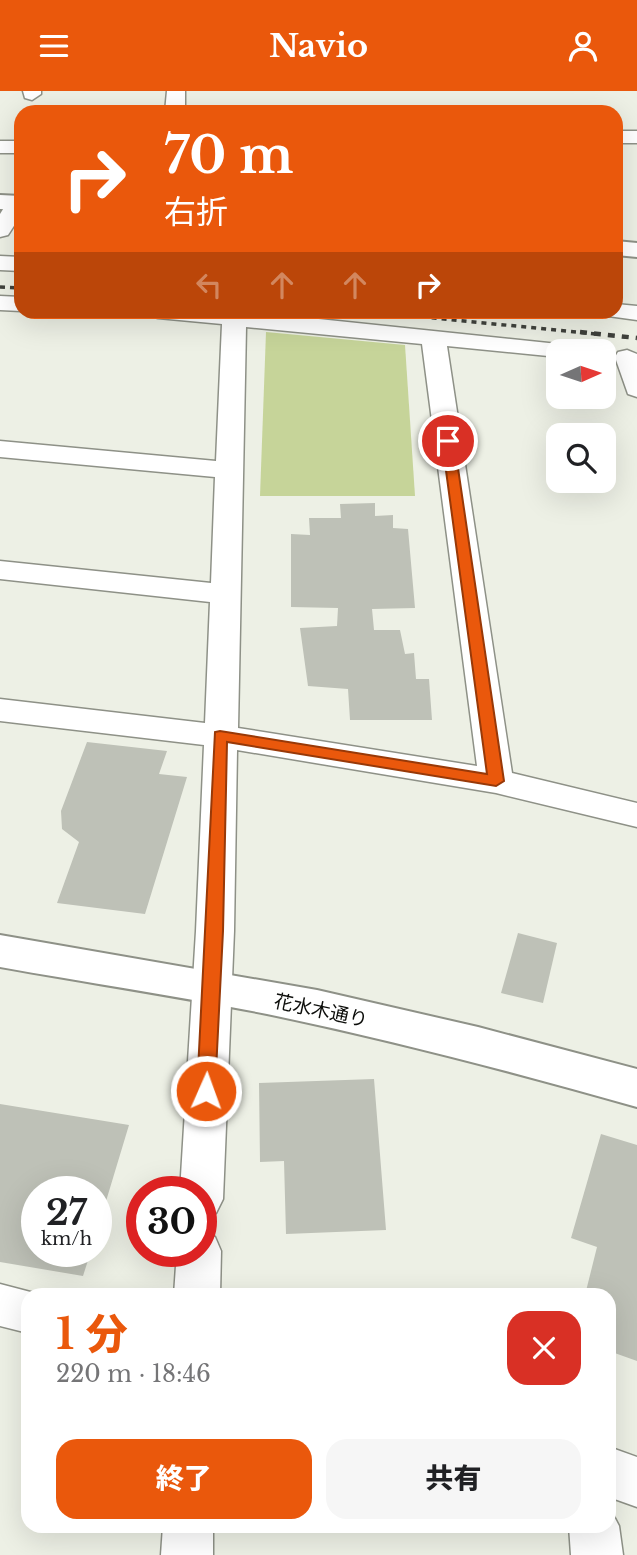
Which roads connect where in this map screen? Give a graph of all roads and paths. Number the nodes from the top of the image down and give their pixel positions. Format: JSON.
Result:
{"nodes":[{"id":1,"x":13,"y":203,"type":"edge"},
{"id":2,"x":0,"y":230,"type":"edge"},
{"id":3,"x":234,"y":319,"type":"edge"},
{"id":4,"x":254,"y":319,"type":"edge"},
{"id":5,"x":433,"y":337,"type":"junction"},
{"id":6,"x":546,"y":349,"type":"edge"},
{"id":7,"x":623,"y":356,"type":"edge"},
{"id":8,"x":637,"y":389,"type":"edge"},
{"id":9,"x":0,"y":449,"type":"edge"},
{"id":10,"x":229,"y":470,"type":"junction"},
{"id":11,"x":0,"y":570,"type":"edge"},
{"id":12,"x":223,"y":594,"type":"junction"},
{"id":13,"x":0,"y":710,"type":"edge"},
{"id":14,"x":220,"y":736,"type":"junction"},
{"id":15,"x":496,"y":781,"type":"junction"},
{"id":16,"x":637,"y":815,"type":"edge"},
{"id":17,"x":0,"y":951,"type":"edge"},
{"id":18,"x":211,"y":986,"type":"junction"},
{"id":19,"x":637,"y":1088,"type":"edge"},
{"id":20,"x":202,"y":1176,"type":"edge"},
{"id":21,"x":198,"y":1267,"type":"edge"},
{"id":22,"x":197,"y":1288,"type":"edge"},
{"id":23,"x":0,"y":1305,"type":"edge"},
{"id":24,"x":21,"y":1310,"type":"edge"},
{"id":25,"x":616,"y":1474,"type":"edge"},
{"id":26,"x":637,"y":1482,"type":"edge"},
{"id":27,"x":188,"y":1533,"type":"edge"},
{"id":28,"x":595,"y":1533,"type":"edge"},
{"id":29,"x":187,"y":1555,"type":"edge"},
{"id":30,"x":597,"y":1555,"type":"edge"}],
"edges":[{"from":1,"to":2,"type":"street"},
{"from":3,"to":10,"type":"street"},
{"from":4,"to":5,"type":"street"},
{"from":5,"to":6,"type":"street"},
{"from":5,"to":15,"type":"street"},
{"from":7,"to":8,"type":"street"},
{"from":9,"to":10,"type":"street"},
{"from":10,"to":12,"type":"street"},
{"from":11,"to":12,"type":"street"},
{"from":12,"to":14,"type":"street"},
{"from":13,"to":14,"type":"street"},
{"from":14,"to":15,"type":"street"},
{"from":14,"to":18,"type":"street"},
{"from":15,"to":16,"type":"street"},
{"from":17,"to":18,"type":"street","name":"花水木通り"},
{"from":18,"to":19,"type":"street","name":"花水木通り"},
{"from":18,"to":20,"type":"street"},
{"from":21,"to":22,"type":"street"},
{"from":23,"to":24,"type":"street"},
{"from":25,"to":26,"type":"street"},
{"from":27,"to":29,"type":"street"},
{"from":28,"to":30,"type":"street"}]}
